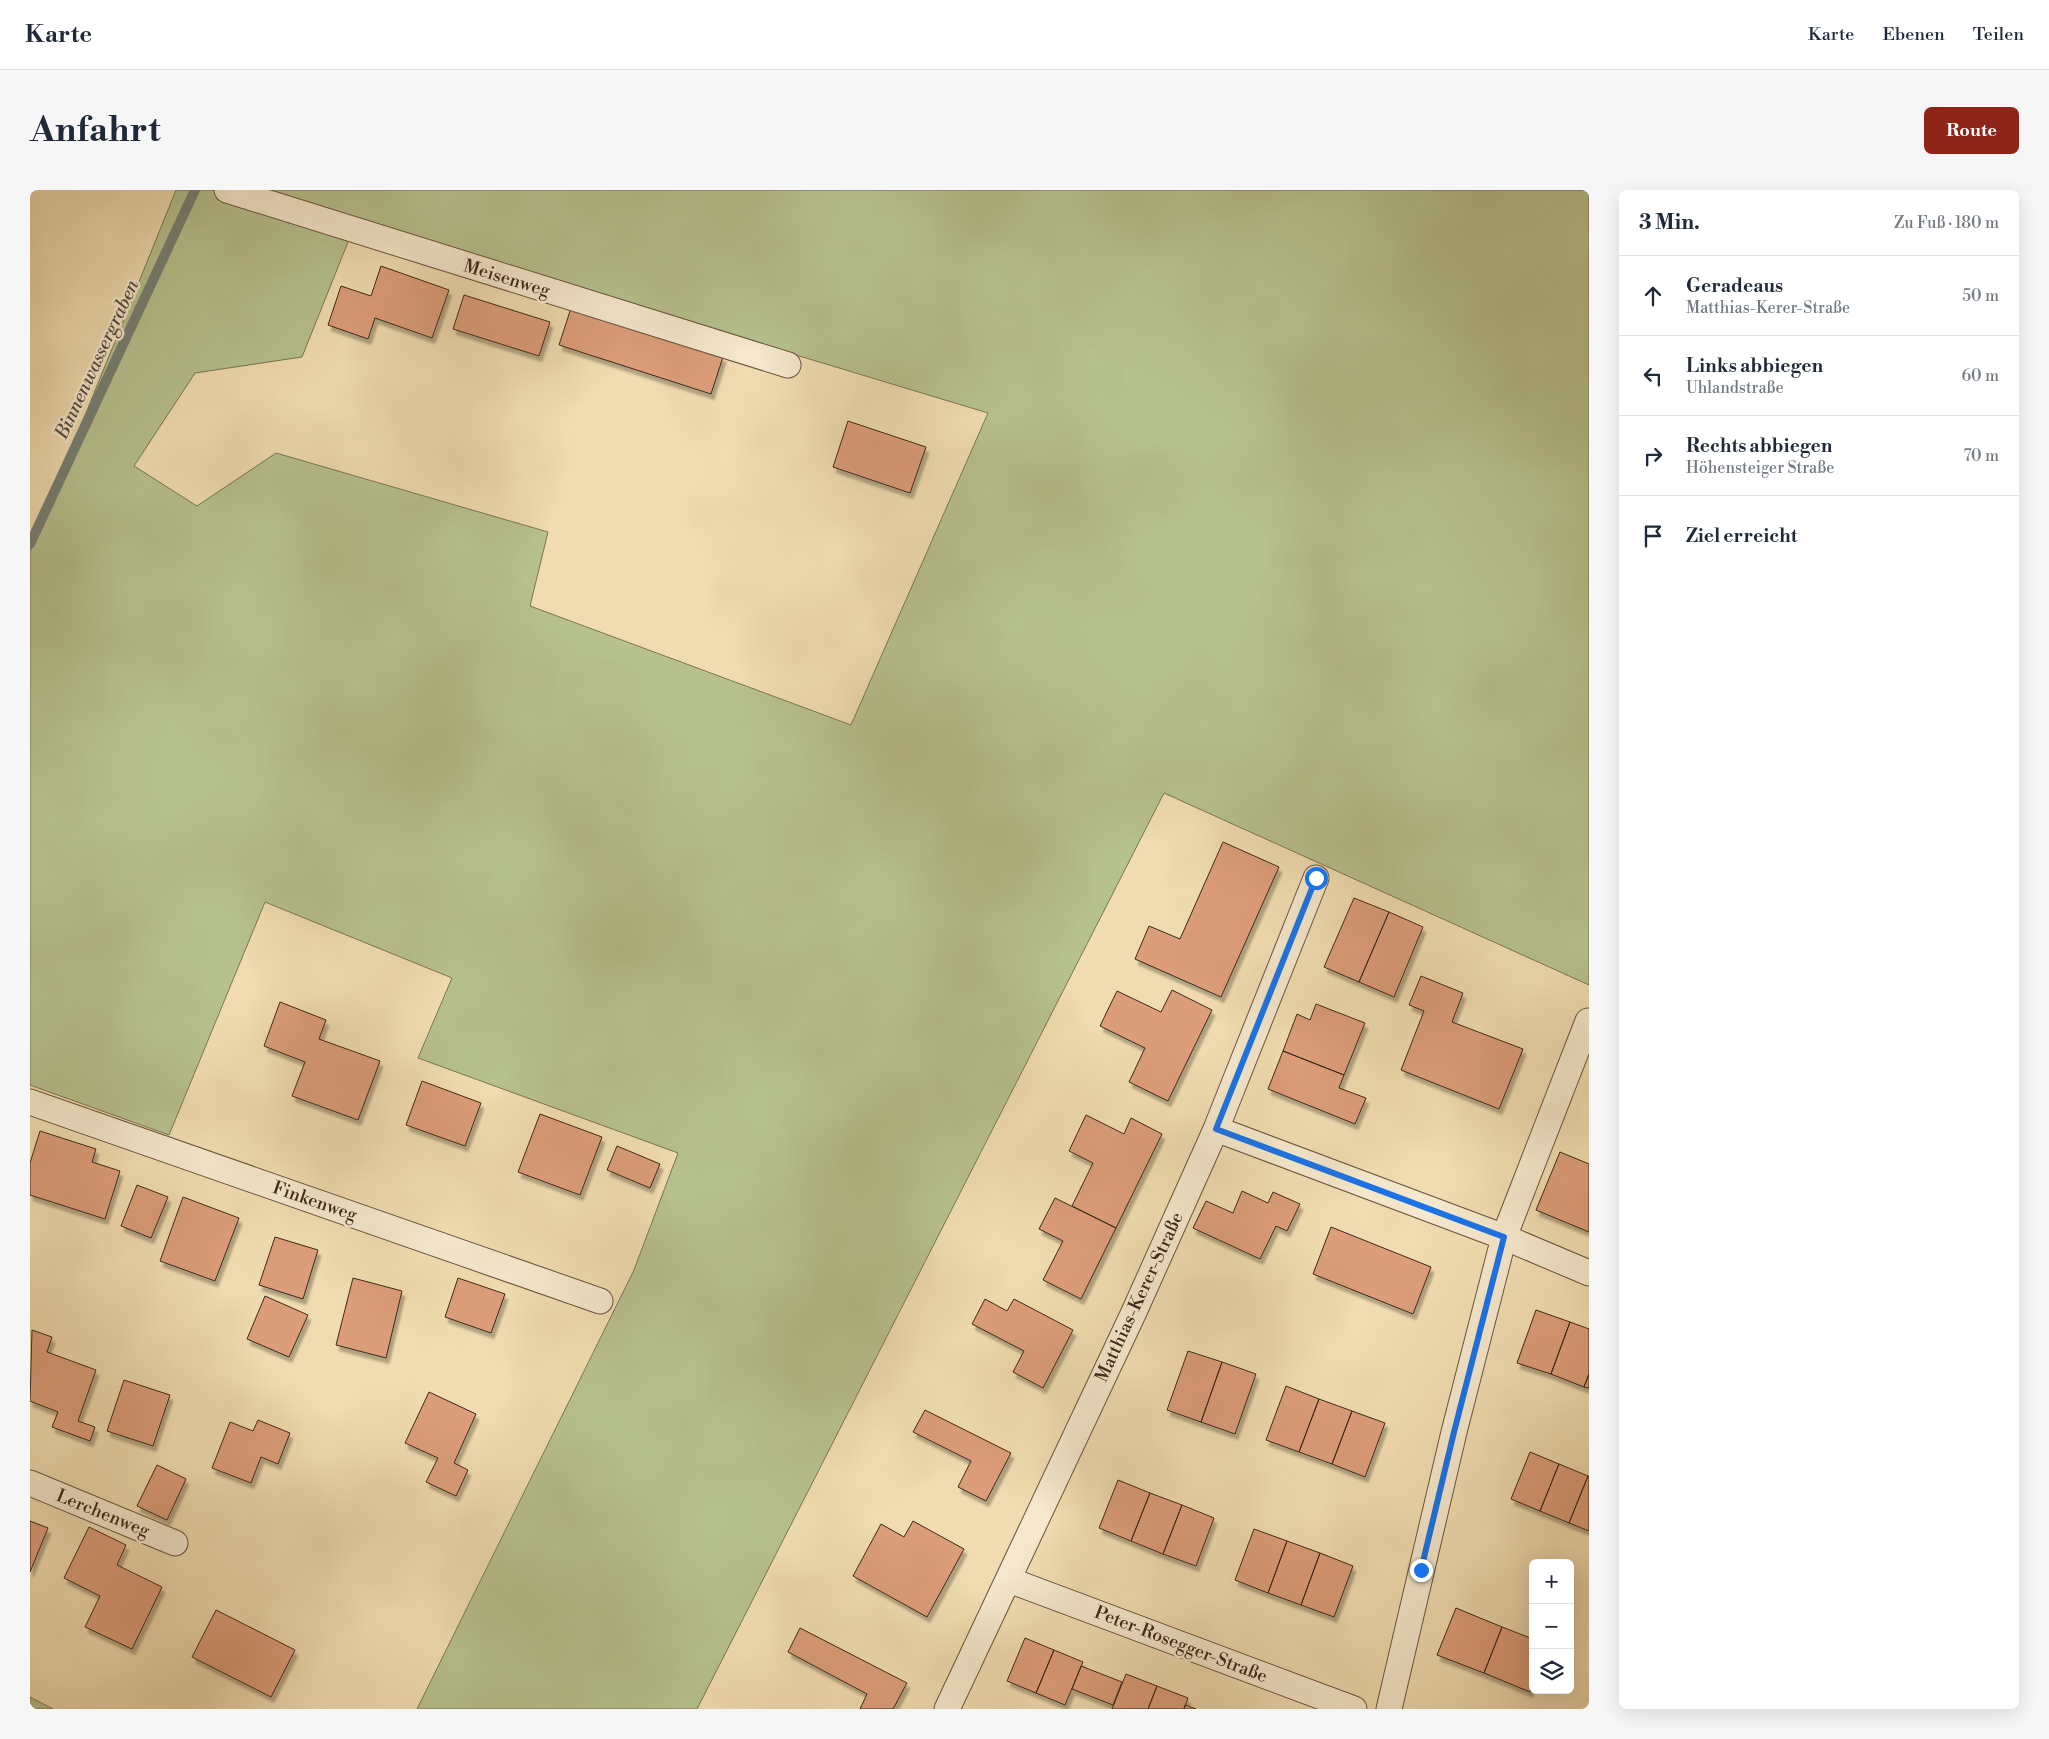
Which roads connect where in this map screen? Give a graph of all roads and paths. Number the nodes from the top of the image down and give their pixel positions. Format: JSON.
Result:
{"nodes":[{"id":1,"x":232,"y":192,"type":"edge"},
{"id":2,"x":788,"y":365,"type":"dead end"},
{"id":3,"x":1316,"y":878,"type":"dead end"},
{"id":4,"x":1588,"y":1021,"type":"edge"},
{"id":5,"x":30,"y":1102,"type":"edge"},
{"id":6,"x":1216,"y":1129,"type":"junction"},
{"id":7,"x":1504,"y":1237,"type":"junction"},
{"id":8,"x":1589,"y":1273,"type":"edge"},
{"id":9,"x":600,"y":1300,"type":"dead end"},
{"id":10,"x":30,"y":1483,"type":"edge"},
{"id":11,"x":175,"y":1543,"type":"dead end"},
{"id":12,"x":1009,"y":1580,"type":"junction"},
{"id":13,"x":947,"y":1709,"type":"edge"},
{"id":14,"x":1354,"y":1709,"type":"edge"},
{"id":15,"x":1389,"y":1709,"type":"edge"}],
"edges":[{"from":1,"to":2,"type":"street","name":"Meisenweg"},
{"from":3,"to":6,"type":"street","name":"Matthias-Kerer-Straße"},
{"from":4,"to":7,"type":"street"},
{"from":5,"to":9,"type":"street","name":"Finkenweg"},
{"from":6,"to":7,"type":"street"},
{"from":6,"to":12,"type":"street","name":"Matthias-Kerer-Straße"},
{"from":7,"to":8,"type":"street"},
{"from":7,"to":15,"type":"street"},
{"from":10,"to":11,"type":"street","name":"Lerchenweg"},
{"from":12,"to":13,"type":"street","name":"Matthias-Kerer-Straße"},
{"from":12,"to":14,"type":"street","name":"Peter-Rosegger-Straße"}]}
